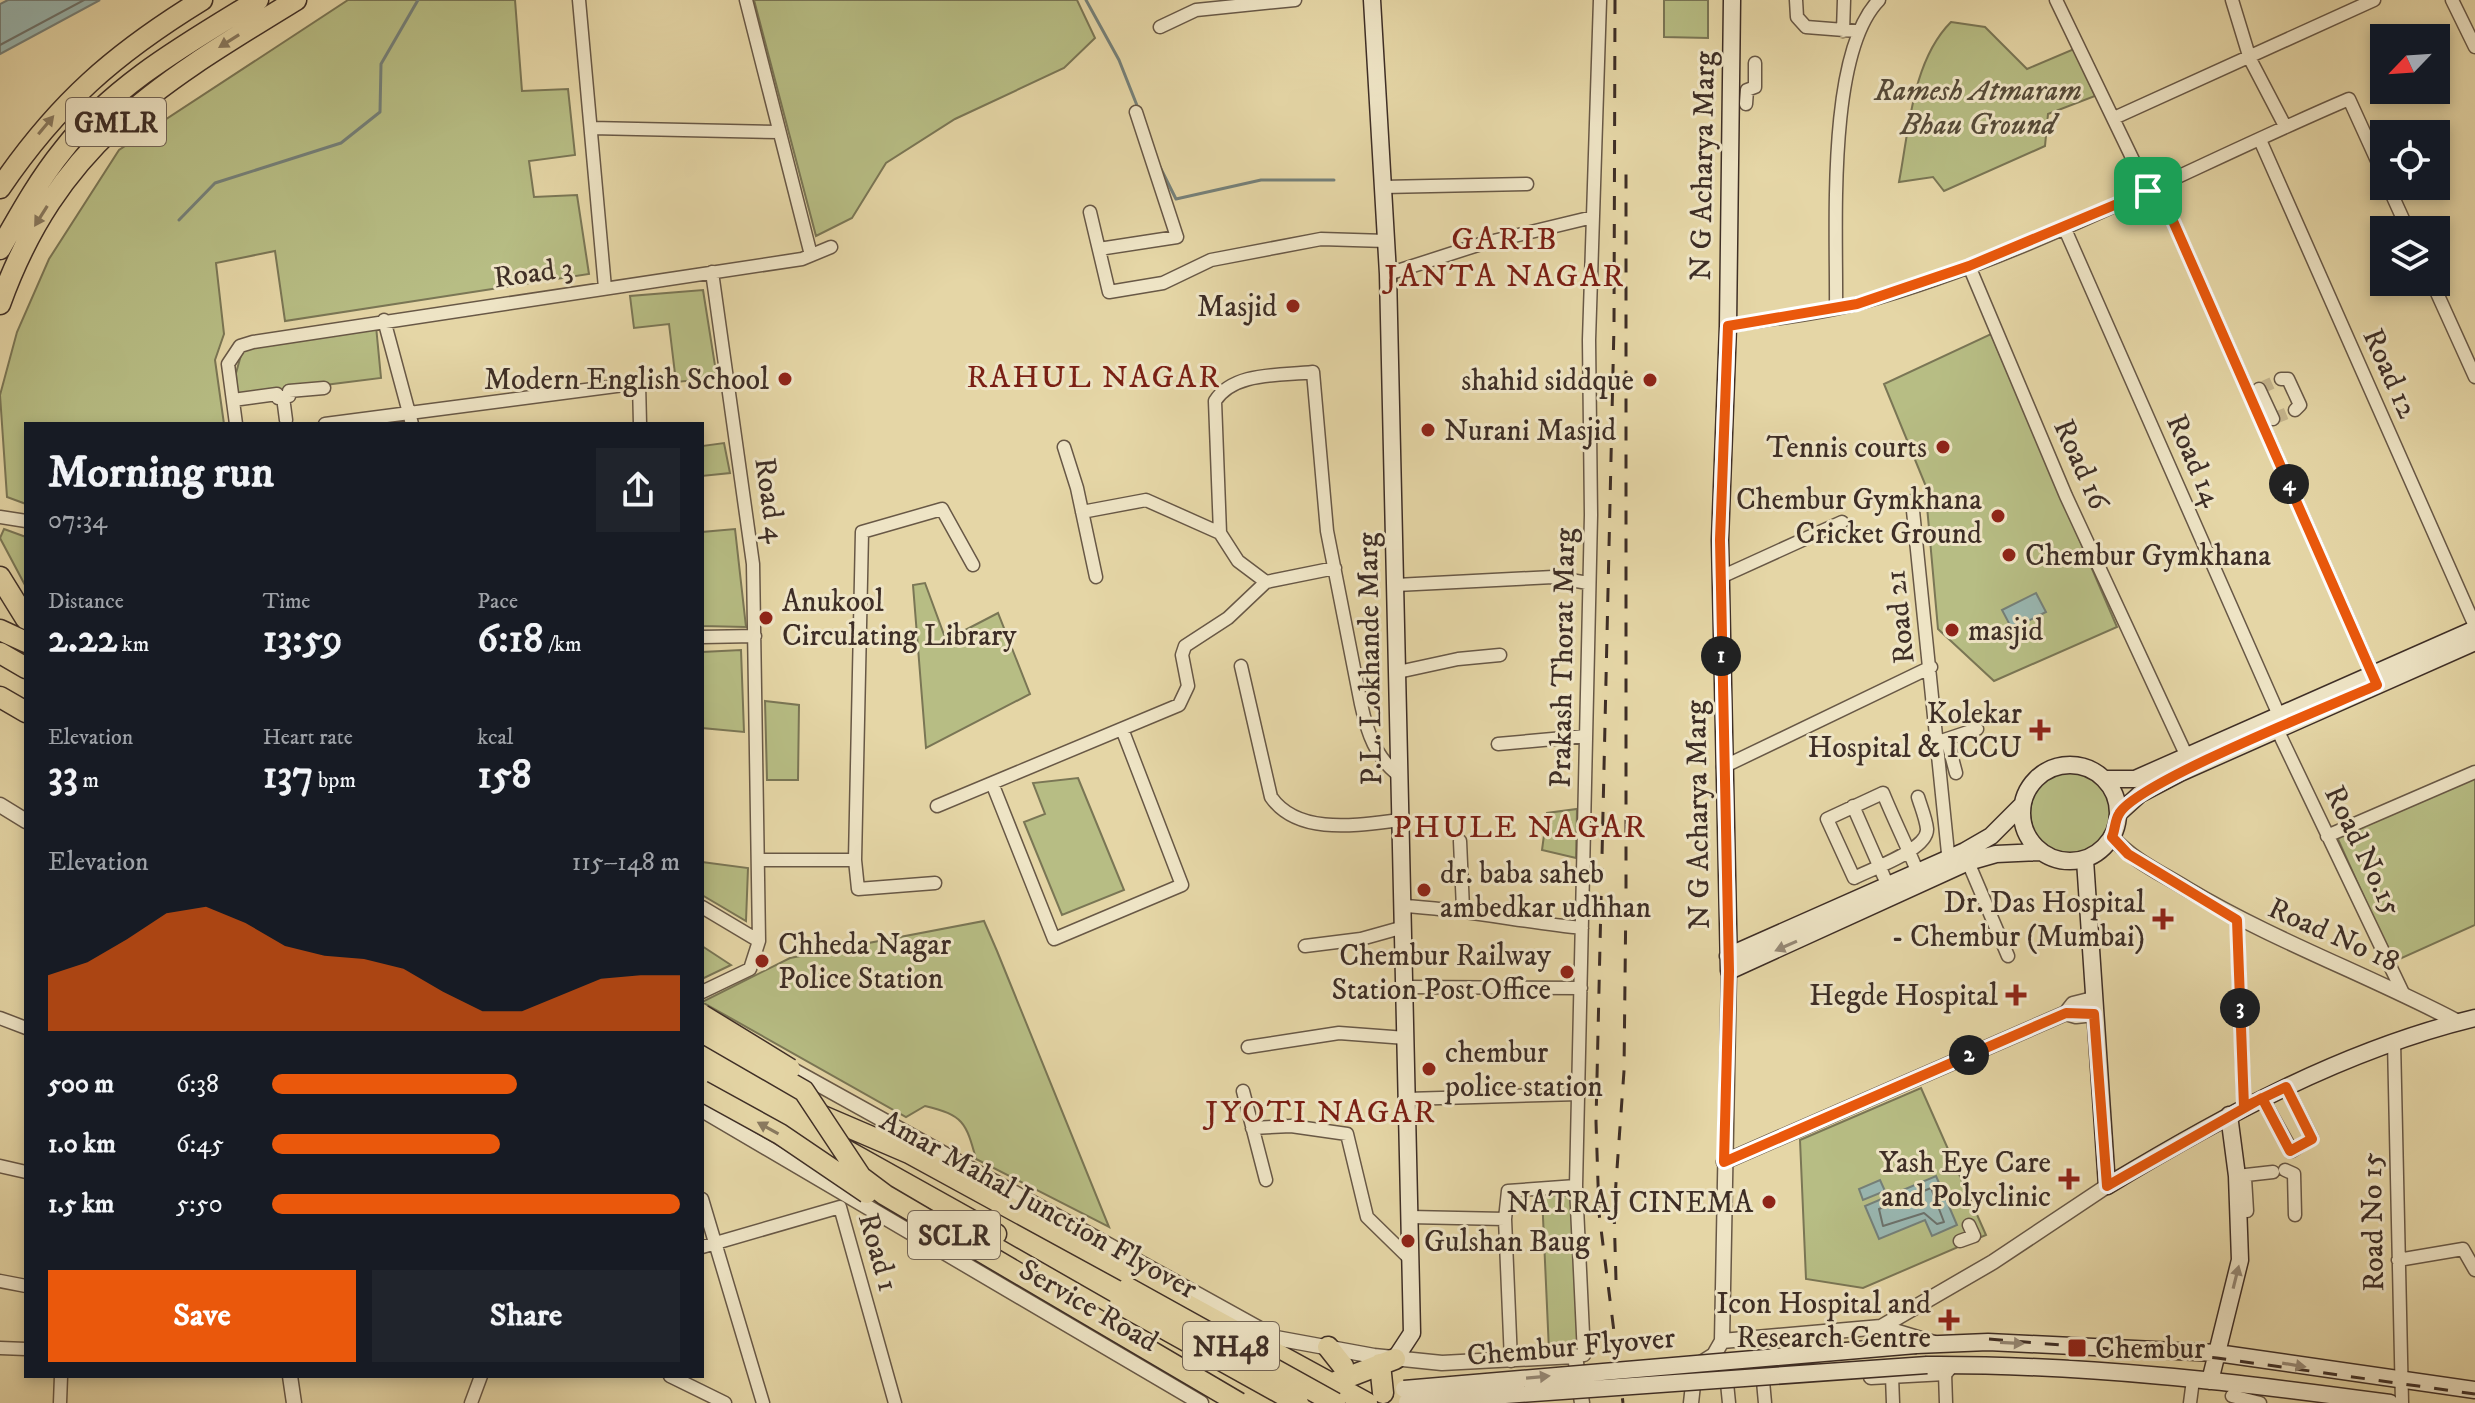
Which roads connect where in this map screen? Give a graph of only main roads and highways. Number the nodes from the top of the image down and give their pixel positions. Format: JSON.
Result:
{"nodes":[{"id":1,"x":258,"y":0,"type":"edge"},
{"id":2,"x":296,"y":0,"type":"edge"},
{"id":3,"x":1372,"y":0,"type":"edge"},
{"id":4,"x":1732,"y":0,"type":"edge"},
{"id":5,"x":193,"y":2,"type":"edge"},
{"id":6,"x":0,"y":188,"type":"edge"},
{"id":7,"x":0,"y":249,"type":"edge"},
{"id":8,"x":0,"y":304,"type":"edge"},
{"id":9,"x":0,"y":577,"type":"edge"},
{"id":10,"x":0,"y":612,"type":"edge"},
{"id":11,"x":24,"y":616,"type":"edge"},
{"id":12,"x":24,"y":627,"type":"edge"},
{"id":13,"x":2475,"y":627,"type":"edge"},
{"id":14,"x":0,"y":630,"type":"edge"},
{"id":15,"x":24,"y":641,"type":"edge"},
{"id":16,"x":2475,"y":642,"type":"edge"},
{"id":17,"x":0,"y":643,"type":"edge"},
{"id":18,"x":24,"y":651,"type":"edge"},
{"id":19,"x":0,"y":653,"type":"edge"},
{"id":20,"x":24,"y":667,"type":"edge"},
{"id":21,"x":2375,"y":680,"type":"junction"},
{"id":22,"x":0,"y":697,"type":"edge"},
{"id":23,"x":24,"y":711,"type":"edge"},
{"id":24,"x":2190,"y":762,"type":"junction"},
{"id":25,"x":2104,"y":779,"type":"junction"},
{"id":26,"x":2022,"y":805,"type":"junction"},
{"id":27,"x":2118,"y":814,"type":"junction"},
{"id":28,"x":2040,"y":852,"type":"junction"},
{"id":29,"x":2085,"y":860,"type":"junction"},
{"id":30,"x":1950,"y":865,"type":"junction"},
{"id":31,"x":1728,"y":964,"type":"junction"},
{"id":32,"x":704,"y":1013,"type":"edge"},
{"id":33,"x":2475,"y":1018,"type":"edge"},
{"id":34,"x":704,"y":1033,"type":"edge"},
{"id":35,"x":704,"y":1053,"type":"edge"},
{"id":36,"x":704,"y":1072,"type":"edge"},
{"id":37,"x":704,"y":1092,"type":"edge"},
{"id":38,"x":819,"y":1108,"type":"junction"},
{"id":39,"x":2236,"y":1111,"type":"junction"},
{"id":40,"x":793,"y":1112,"type":"junction"},
{"id":41,"x":823,"y":1142,"type":"junction"},
{"id":42,"x":807,"y":1171,"type":"road end"},
{"id":43,"x":1124,"y":1296,"type":"junction"},
{"id":44,"x":1328,"y":1347,"type":"road end"},
{"id":45,"x":2217,"y":1353,"type":"junction"},
{"id":46,"x":1383,"y":1360,"type":"junction"},
{"id":47,"x":1343,"y":1366,"type":"junction"},
{"id":48,"x":2202,"y":1381,"type":"junction"},
{"id":49,"x":1327,"y":1387,"type":"edge"},
{"id":50,"x":2475,"y":1390,"type":"edge"},
{"id":51,"x":2232,"y":1394,"type":"edge"},
{"id":52,"x":1369,"y":1398,"type":"edge"},
{"id":53,"x":1404,"y":1398,"type":"edge"},
{"id":54,"x":1249,"y":1400,"type":"edge"},
{"id":55,"x":2350,"y":1400,"type":"edge"},
{"id":56,"x":1216,"y":1403,"type":"edge"},
{"id":57,"x":1298,"y":1403,"type":"edge"},
{"id":58,"x":2390,"y":1403,"type":"edge"}],
"edges":[{"from":1,"to":7,"type":"highway"},
{"from":2,"to":8,"type":"highway","number":"GMLR","one_way":true},
{"from":3,"to":46,"type":"main road","name":"P.L. Lokhande Marg"},
{"from":4,"to":31,"type":"main road","name":"N G Acharya Marg"},
{"from":6,"to":5,"type":"highway","number":"GMLR","one_way":true},
{"from":9,"to":11,"type":"highway"},
{"from":10,"to":12,"type":"highway"},
{"from":13,"to":21,"type":"main road"},
{"from":14,"to":15,"type":"highway"},
{"from":16,"to":21,"type":"main road"},
{"from":17,"to":18,"type":"highway"},
{"from":19,"to":20,"type":"highway"},
{"from":21,"to":24,"type":"main road"},
{"from":22,"to":23,"type":"highway"},
{"from":24,"to":25,"type":"main road"},
{"from":24,"to":27,"type":"main road"},
{"from":25,"to":26,"type":"main road"},
{"from":25,"to":27,"type":"main road"},
{"from":26,"to":28,"type":"main road"},
{"from":26,"to":30,"type":"main road"},
{"from":27,"to":29,"type":"main road"},
{"from":28,"to":29,"type":"main road"},
{"from":28,"to":30,"type":"main road"},
{"from":29,"to":39,"type":"main road"},
{"from":30,"to":31,"type":"main road","one_way":true},
{"from":30,"to":31,"type":"main road"},
{"from":32,"to":38,"type":"highway","bridge":true},
{"from":33,"to":39,"type":"main road"},
{"from":34,"to":38,"type":"highway","number":"SCLR","bridge":true},
{"from":35,"to":40,"type":"highway","number":"NH48"},
{"from":36,"to":40,"type":"highway","number":"NH48"},
{"from":56,"to":37,"type":"highway","number":"SCLR","one_way":true,"bridge":true},
{"from":38,"to":54,"type":"highway","number":"SCLR","bridge":true},
{"from":45,"to":39,"type":"main road","one_way":true},
{"from":40,"to":41,"type":"highway"},
{"from":40,"to":43,"type":"highway","name":"Amar Mahal Junction Flyover","number":"NH48"},
{"from":40,"to":49,"type":"highway"},
{"from":41,"to":42,"type":"highway"},
{"from":41,"to":54,"type":"highway"},
{"from":43,"to":49,"type":"highway","name":"Amar Mahal Junction Flyover","number":"NH48","bridge":true},
{"from":43,"to":57,"type":"highway","name":"Amar Mahal Junction Flyover","number":"NH48","bridge":true},
{"from":44,"to":47,"type":"highway"},
{"from":45,"to":48,"type":"main road"},
{"from":45,"to":50,"type":"main road","name":"Chembur Flyover","one_way":true},
{"from":53,"to":45,"type":"main road","name":"Chembur Flyover","one_way":true,"bridge":true},
{"from":46,"to":47,"type":"highway"},
{"from":46,"to":49,"type":"highway"},
{"from":46,"to":52,"type":"highway"},
{"from":47,"to":49,"type":"highway"},
{"from":48,"to":51,"type":"main road","name":"Chembur Flyover"},
{"from":48,"to":53,"type":"main road","name":"Chembur Flyover","bridge":true},
{"from":49,"to":52,"type":"highway"},
{"from":51,"to":55,"type":"main road","name":"Chembur Flyover"},
{"from":52,"to":53,"type":"main road"},
{"from":52,"to":54,"type":"main road"},
{"from":55,"to":58,"type":"main road","name":"Chembur Flyover"}]}
